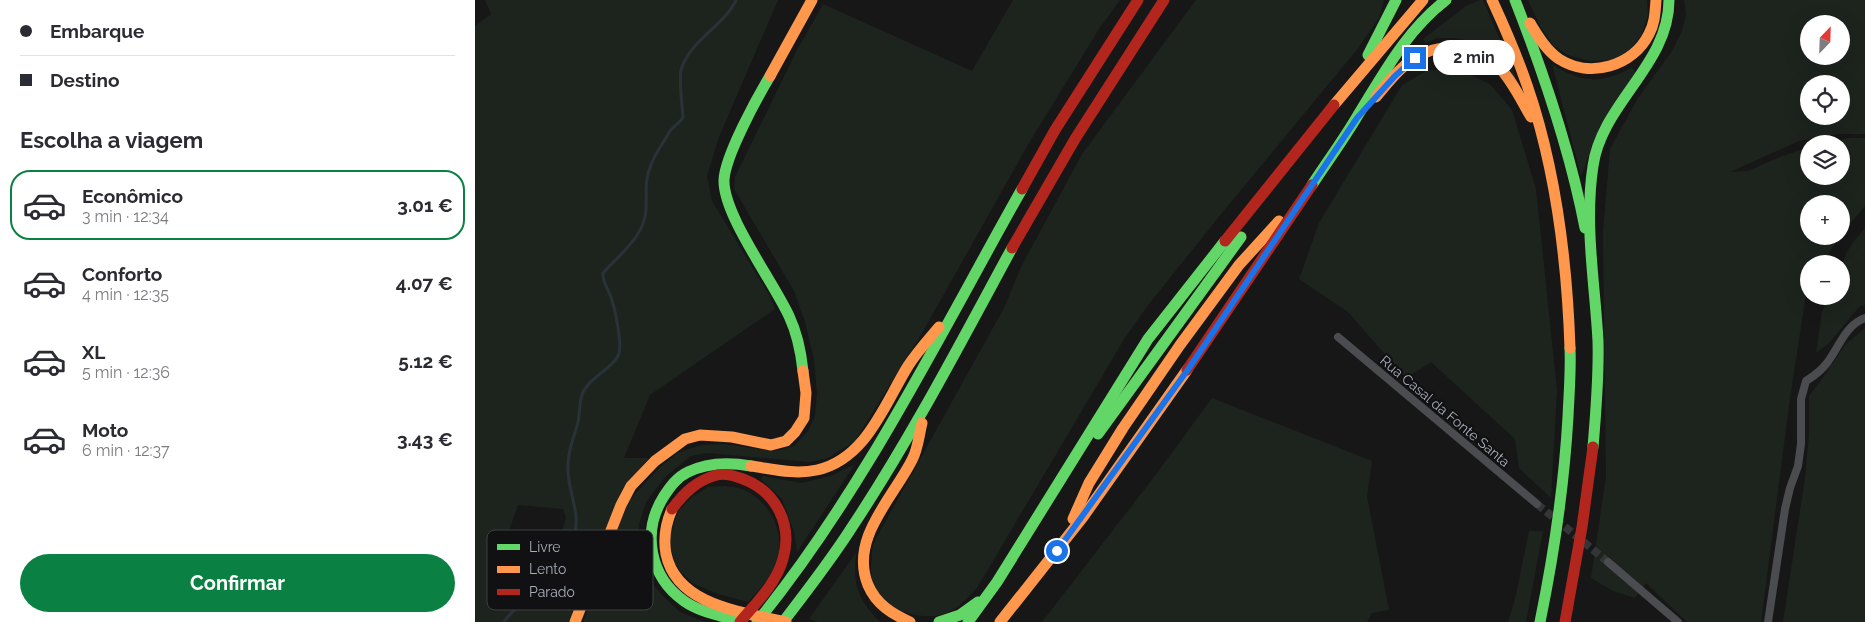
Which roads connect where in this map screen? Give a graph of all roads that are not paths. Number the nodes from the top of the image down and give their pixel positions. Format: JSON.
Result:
{"nodes":[{"id":1,"x":813,"y":0,"type":"edge"},
{"id":2,"x":1137,"y":0,"type":"edge"},
{"id":3,"x":1164,"y":0,"type":"edge"},
{"id":4,"x":1396,"y":0,"type":"edge"},
{"id":5,"x":1423,"y":0,"type":"edge"},
{"id":6,"x":1446,"y":0,"type":"edge"},
{"id":7,"x":1491,"y":0,"type":"edge"},
{"id":8,"x":1656,"y":0,"type":"edge"},
{"id":9,"x":1669,"y":0,"type":"edge"},
{"id":10,"x":1515,"y":1,"type":"edge"},
{"id":11,"x":1355,"y":78,"type":"junction"},
{"id":12,"x":1357,"y":118,"type":"junction"},
{"id":13,"x":1542,"y":134,"type":"junction"},
{"id":14,"x":1312,"y":184,"type":"junction"},
{"id":15,"x":1591,"y":256,"type":"junction"},
{"id":16,"x":957,"y":304,"type":"junction"},
{"id":17,"x":1865,"y":318,"type":"edge"},
{"id":18,"x":1338,"y":338,"type":"dead end"},
{"id":19,"x":927,"y":406,"type":"junction"},
{"id":20,"x":1537,"y":504,"type":"tunnel mouth"},
{"id":21,"x":611,"y":530,"type":"edge"},
{"id":22,"x":652,"y":530,"type":"edge"},
{"id":23,"x":1057,"y":551,"type":"junction"},
{"id":24,"x":653,"y":561,"type":"edge"},
{"id":25,"x":1608,"y":562,"type":"tunnel mouth"},
{"id":26,"x":997,"y":582,"type":"junction"},
{"id":27,"x":708,"y":606,"type":"junction"},
{"id":28,"x":580,"y":610,"type":"edge"},
{"id":29,"x":575,"y":622,"type":"edge"},
{"id":30,"x":741,"y":622,"type":"edge"},
{"id":31,"x":757,"y":622,"type":"edge"},
{"id":32,"x":784,"y":622,"type":"edge"},
{"id":33,"x":910,"y":622,"type":"edge"},
{"id":34,"x":939,"y":622,"type":"edge"},
{"id":35,"x":969,"y":622,"type":"edge"},
{"id":36,"x":1000,"y":622,"type":"edge"},
{"id":37,"x":1540,"y":622,"type":"edge"},
{"id":38,"x":1565,"y":622,"type":"edge"},
{"id":39,"x":1678,"y":622,"type":"edge"},
{"id":40,"x":1769,"y":622,"type":"edge"}],
"edges":[{"from":1,"to":21,"type":"main road"},
{"from":2,"to":16,"type":"main road"},
{"from":3,"to":19,"type":"main road"},
{"from":4,"to":11,"type":"main road"},
{"from":5,"to":11,"type":"main road"},
{"from":6,"to":12,"type":"main road"},
{"from":7,"to":13,"type":"main road"},
{"from":8,"to":10,"type":"main road"},
{"from":9,"to":15,"type":"main road"},
{"from":10,"to":15,"type":"main road"},
{"from":11,"to":26,"type":"main road"},
{"from":12,"to":13,"type":"main road"},
{"from":12,"to":14,"type":"main road"},
{"from":13,"to":37,"type":"main road"},
{"from":14,"to":23,"type":"main road"},
{"from":14,"to":23,"type":"main road"},
{"from":15,"to":38,"type":"main road"},
{"from":16,"to":22,"type":"main road"},
{"from":16,"to":31,"type":"main road"},
{"from":17,"to":40,"type":"street"},
{"from":18,"to":20,"type":"street","name":"Rua Casal da Fonte Santa"},
{"from":19,"to":32,"type":"main road"},
{"from":19,"to":33,"type":"main road"},
{"from":23,"to":36,"type":"main road"},
{"from":24,"to":27,"type":"main road"},
{"from":25,"to":39,"type":"street"},
{"from":26,"to":34,"type":"main road"},
{"from":26,"to":35,"type":"main road"},
{"from":27,"to":30,"type":"main road"},
{"from":27,"to":30,"type":"main road"},
{"from":27,"to":32,"type":"main road"},
{"from":28,"to":29,"type":"main road"}]}
